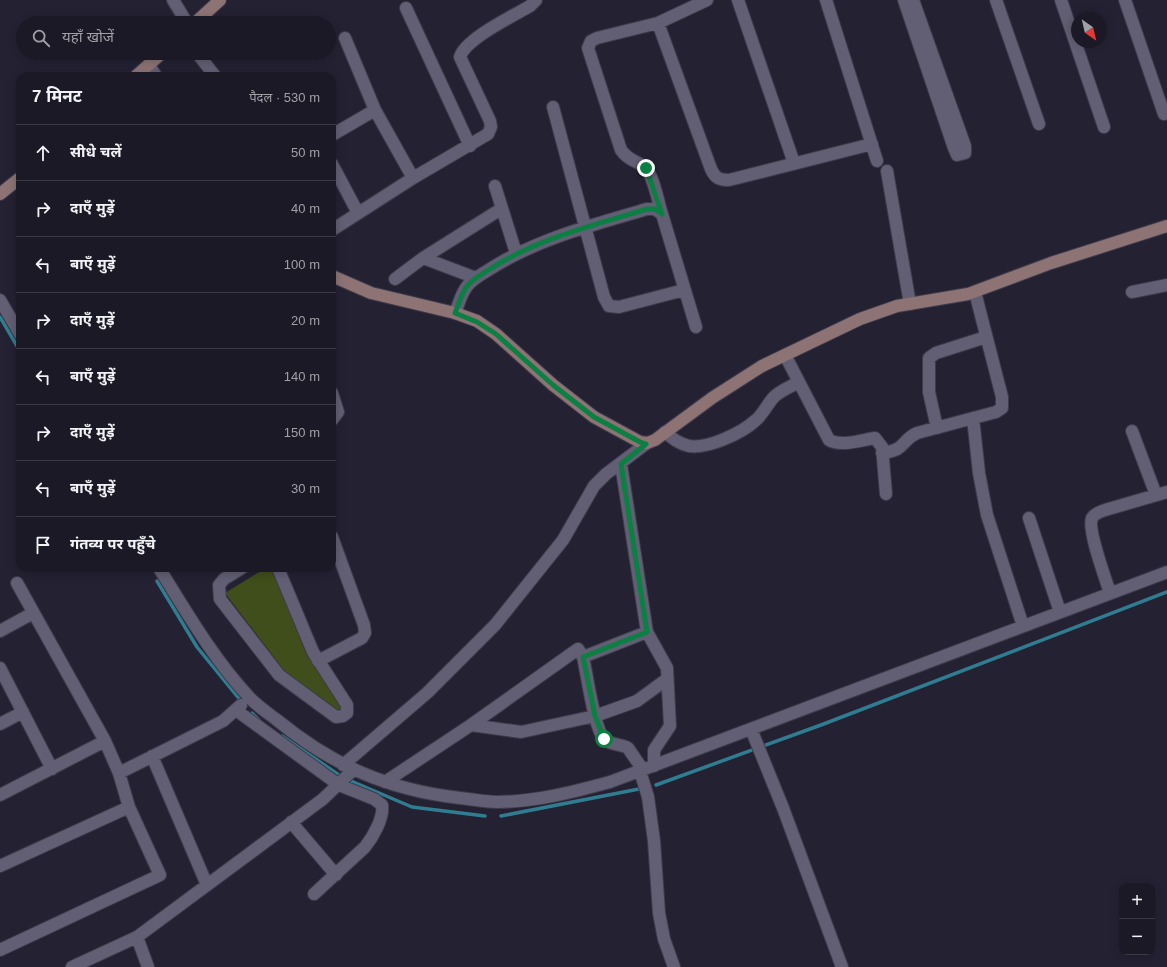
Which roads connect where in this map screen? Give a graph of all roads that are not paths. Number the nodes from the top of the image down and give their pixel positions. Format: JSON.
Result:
{"nodes":[{"id":1,"x":172,"y":0,"type":"edge"},
{"id":2,"x":220,"y":0,"type":"edge"},
{"id":3,"x":536,"y":0,"type":"edge"},
{"id":4,"x":707,"y":0,"type":"edge"},
{"id":5,"x":738,"y":0,"type":"edge"},
{"id":6,"x":826,"y":0,"type":"edge"},
{"id":7,"x":904,"y":0,"type":"edge"},
{"id":8,"x":913,"y":0,"type":"edge"},
{"id":9,"x":996,"y":0,"type":"edge"},
{"id":10,"x":1061,"y":0,"type":"edge"},
{"id":11,"x":1125,"y":0,"type":"edge"},
{"id":12,"x":406,"y":8,"type":"dead end"},
{"id":13,"x":182,"y":16,"type":"edge"},
{"id":14,"x":203,"y":16,"type":"edge"},
{"id":15,"x":658,"y":23,"type":"junction"},
{"id":16,"x":346,"y":38,"type":"dead end"},
{"id":17,"x":154,"y":60,"type":"edge"},
{"id":18,"x":202,"y":60,"type":"edge"},
{"id":19,"x":149,"y":65,"type":"junction"},
{"id":20,"x":141,"y":72,"type":"edge"},
{"id":21,"x":153,"y":72,"type":"edge"},
{"id":22,"x":212,"y":72,"type":"edge"},
{"id":23,"x":553,"y":107,"type":"dead end"},
{"id":24,"x":375,"y":110,"type":"junction"},
{"id":25,"x":1164,"y":114,"type":"dead end"},
{"id":26,"x":1039,"y":124,"type":"dead end"},
{"id":27,"x":1104,"y":127,"type":"dead end"},
{"id":28,"x":336,"y":133,"type":"edge"},
{"id":29,"x":872,"y":144,"type":"junction"},
{"id":30,"x":470,"y":146,"type":"junction"},
{"id":31,"x":877,"y":161,"type":"dead end"},
{"id":32,"x":794,"y":163,"type":"junction"},
{"id":33,"x":887,"y":171,"type":"dead end"},
{"id":34,"x":336,"y":172,"type":"edge"},
{"id":35,"x":413,"y":178,"type":"junction"},
{"id":36,"x":16,"y":181,"type":"edge"},
{"id":37,"x":495,"y":186,"type":"dead end"},
{"id":38,"x":0,"y":194,"type":"edge"},
{"id":39,"x":501,"y":209,"type":"junction"},
{"id":40,"x":358,"y":213,"type":"junction"},
{"id":41,"x":662,"y":214,"type":"junction"},
{"id":42,"x":1167,"y":226,"type":"edge"},
{"id":43,"x":336,"y":227,"type":"edge"},
{"id":44,"x":584,"y":227,"type":"junction"},
{"id":45,"x":516,"y":253,"type":"junction"},
{"id":46,"x":423,"y":258,"type":"junction"},
{"id":47,"x":336,"y":278,"type":"edge"},
{"id":48,"x":476,"y":278,"type":"junction"},
{"id":49,"x":396,"y":279,"type":"dead end"},
{"id":50,"x":1167,"y":285,"type":"edge"},
{"id":51,"x":684,"y":290,"type":"junction"},
{"id":52,"x":975,"y":292,"type":"junction"},
{"id":53,"x":1132,"y":292,"type":"dead end"},
{"id":54,"x":0,"y":300,"type":"edge"},
{"id":55,"x":910,"y":304,"type":"junction"},
{"id":56,"x":455,"y":313,"type":"junction"},
{"id":57,"x":16,"y":327,"type":"edge"},
{"id":58,"x":696,"y":327,"type":"dead end"},
{"id":59,"x":986,"y":336,"type":"junction"},
{"id":60,"x":785,"y":355,"type":"junction"},
{"id":61,"x":799,"y":382,"type":"junction"},
{"id":62,"x":973,"y":418,"type":"junction"},
{"id":63,"x":937,"y":428,"type":"junction"},
{"id":64,"x":1132,"y":431,"type":"dead end"},
{"id":65,"x":665,"y":432,"type":"junction"},
{"id":66,"x":646,"y":444,"type":"junction"},
{"id":67,"x":882,"y":453,"type":"junction"},
{"id":68,"x":621,"y":464,"type":"junction"},
{"id":69,"x":1161,"y":493,"type":"edge"},
{"id":70,"x":886,"y":494,"type":"dead end"},
{"id":71,"x":1029,"y":518,"type":"dead end"},
{"id":72,"x":336,"y":548,"type":"edge"},
{"id":73,"x":161,"y":572,"type":"edge"},
{"id":74,"x":235,"y":572,"type":"edge"},
{"id":75,"x":280,"y":572,"type":"edge"},
{"id":76,"x":1167,"y":572,"type":"edge"},
{"id":77,"x":17,"y":583,"type":"dead end"},
{"id":78,"x":1110,"y":593,"type":"junction"},
{"id":79,"x":1060,"y":612,"type":"junction"},
{"id":80,"x":33,"y":613,"type":"junction"},
{"id":81,"x":1022,"y":626,"type":"junction"},
{"id":82,"x":0,"y":631,"type":"edge"},
{"id":83,"x":647,"y":632,"type":"junction"},
{"id":84,"x":583,"y":657,"type":"junction"},
{"id":85,"x":318,"y":661,"type":"junction"},
{"id":86,"x":0,"y":668,"type":"edge"},
{"id":87,"x":667,"y":679,"type":"junction"},
{"id":88,"x":250,"y":698,"type":"junction"},
{"id":89,"x":236,"y":710,"type":"junction"},
{"id":90,"x":23,"y":712,"type":"junction"},
{"id":91,"x":595,"y":716,"type":"junction"},
{"id":92,"x":0,"y":724,"type":"edge"},
{"id":93,"x":471,"y":725,"type":"junction"},
{"id":94,"x":753,"y":734,"type":"junction"},
{"id":95,"x":105,"y":741,"type":"junction"},
{"id":96,"x":152,"y":756,"type":"junction"},
{"id":97,"x":348,"y":767,"type":"junction"},
{"id":98,"x":52,"y":769,"type":"junction"},
{"id":99,"x":646,"y":769,"type":"junction"},
{"id":100,"x":119,"y":773,"type":"junction"},
{"id":101,"x":385,"y":782,"type":"junction"},
{"id":102,"x":339,"y":785,"type":"junction"},
{"id":103,"x":0,"y":795,"type":"edge"},
{"id":104,"x":129,"y":807,"type":"junction"},
{"id":105,"x":292,"y":822,"type":"junction"},
{"id":106,"x":0,"y":866,"type":"edge"},
{"id":107,"x":336,"y":875,"type":"junction"},
{"id":108,"x":207,"y":885,"type":"junction"},
{"id":109,"x":314,"y":894,"type":"dead end"},
{"id":110,"x":137,"y":937,"type":"junction"},
{"id":111,"x":0,"y":950,"type":"edge"},
{"id":112,"x":72,"y":967,"type":"edge"},
{"id":113,"x":148,"y":967,"type":"edge"},
{"id":114,"x":674,"y":967,"type":"edge"},
{"id":115,"x":842,"y":967,"type":"edge"}],
"edges":[{"from":1,"to":13,"type":"street"},
{"from":2,"to":14,"type":"street"},
{"from":3,"to":30,"type":"street"},
{"from":4,"to":15,"type":"street"},
{"from":5,"to":32,"type":"street"},
{"from":6,"to":29,"type":"street"},
{"from":7,"to":8,"type":"street"},
{"from":9,"to":26,"type":"street"},
{"from":10,"to":27,"type":"street"},
{"from":11,"to":25,"type":"street"},
{"from":12,"to":30,"type":"street"},
{"from":15,"to":32,"type":"street"},
{"from":15,"to":41,"type":"street"},
{"from":16,"to":24,"type":"street"},
{"from":17,"to":19,"type":"street"},
{"from":18,"to":22,"type":"street"},
{"from":19,"to":20,"type":"street"},
{"from":19,"to":21,"type":"street"},
{"from":23,"to":44,"type":"street"},
{"from":24,"to":28,"type":"street"},
{"from":24,"to":35,"type":"street"},
{"from":29,"to":31,"type":"street"},
{"from":29,"to":32,"type":"street"},
{"from":30,"to":35,"type":"street"},
{"from":33,"to":55,"type":"street"},
{"from":34,"to":40,"type":"street"},
{"from":35,"to":40,"type":"street"},
{"from":36,"to":38,"type":"street"},
{"from":37,"to":39,"type":"street"},
{"from":39,"to":45,"type":"street"},
{"from":39,"to":46,"type":"street"},
{"from":40,"to":43,"type":"street"},
{"from":41,"to":44,"type":"street"},
{"from":41,"to":51,"type":"street"},
{"from":42,"to":52,"type":"street"},
{"from":44,"to":45,"type":"street"},
{"from":44,"to":51,"type":"street"},
{"from":45,"to":48,"type":"street"},
{"from":46,"to":48,"type":"street"},
{"from":46,"to":49,"type":"street"},
{"from":47,"to":56,"type":"street"},
{"from":48,"to":56,"type":"street"},
{"from":50,"to":53,"type":"street"},
{"from":51,"to":58,"type":"street"},
{"from":52,"to":55,"type":"street"},
{"from":52,"to":59,"type":"street"},
{"from":54,"to":57,"type":"street"},
{"from":55,"to":60,"type":"street"},
{"from":56,"to":66,"type":"street"},
{"from":59,"to":62,"type":"street"},
{"from":59,"to":63,"type":"street"},
{"from":60,"to":61,"type":"street"},
{"from":60,"to":65,"type":"street"},
{"from":61,"to":65,"type":"street"},
{"from":61,"to":67,"type":"street"},
{"from":62,"to":63,"type":"street"},
{"from":62,"to":81,"type":"street"},
{"from":63,"to":67,"type":"street"},
{"from":64,"to":69,"type":"street"},
{"from":65,"to":66,"type":"street"},
{"from":66,"to":68,"type":"street"},
{"from":67,"to":70,"type":"street"},
{"from":68,"to":83,"type":"street"},
{"from":68,"to":97,"type":"street"},
{"from":69,"to":78,"type":"street"},
{"from":71,"to":79,"type":"street"},
{"from":72,"to":85,"type":"street"},
{"from":73,"to":88,"type":"street"},
{"from":74,"to":85,"type":"street"},
{"from":75,"to":85,"type":"street"},
{"from":76,"to":78,"type":"street"},
{"from":77,"to":80,"type":"street"},
{"from":78,"to":79,"type":"street"},
{"from":79,"to":81,"type":"street"},
{"from":80,"to":82,"type":"street"},
{"from":80,"to":95,"type":"street"},
{"from":81,"to":94,"type":"street"},
{"from":83,"to":84,"type":"street"},
{"from":83,"to":87,"type":"street"},
{"from":84,"to":91,"type":"street"},
{"from":84,"to":93,"type":"street"},
{"from":86,"to":90,"type":"street"},
{"from":87,"to":91,"type":"street"},
{"from":87,"to":99,"type":"street"},
{"from":88,"to":89,"type":"street"},
{"from":88,"to":97,"type":"street"},
{"from":89,"to":96,"type":"street"},
{"from":89,"to":102,"type":"street"},
{"from":90,"to":92,"type":"street"},
{"from":90,"to":98,"type":"street"},
{"from":91,"to":93,"type":"street"},
{"from":91,"to":99,"type":"street"},
{"from":93,"to":101,"type":"street"},
{"from":94,"to":99,"type":"street"},
{"from":94,"to":115,"type":"street"},
{"from":95,"to":98,"type":"street"},
{"from":95,"to":100,"type":"street"},
{"from":96,"to":100,"type":"street"},
{"from":96,"to":108,"type":"street"},
{"from":97,"to":101,"type":"street"},
{"from":97,"to":102,"type":"street"},
{"from":98,"to":103,"type":"street"},
{"from":99,"to":101,"type":"street"},
{"from":99,"to":114,"type":"street"},
{"from":100,"to":104,"type":"street"},
{"from":102,"to":105,"type":"street"},
{"from":102,"to":107,"type":"street"},
{"from":104,"to":106,"type":"street"},
{"from":104,"to":111,"type":"street"},
{"from":105,"to":107,"type":"street"},
{"from":105,"to":108,"type":"street"},
{"from":107,"to":109,"type":"street"},
{"from":108,"to":110,"type":"street"},
{"from":110,"to":112,"type":"street"},
{"from":110,"to":113,"type":"street"}]}
